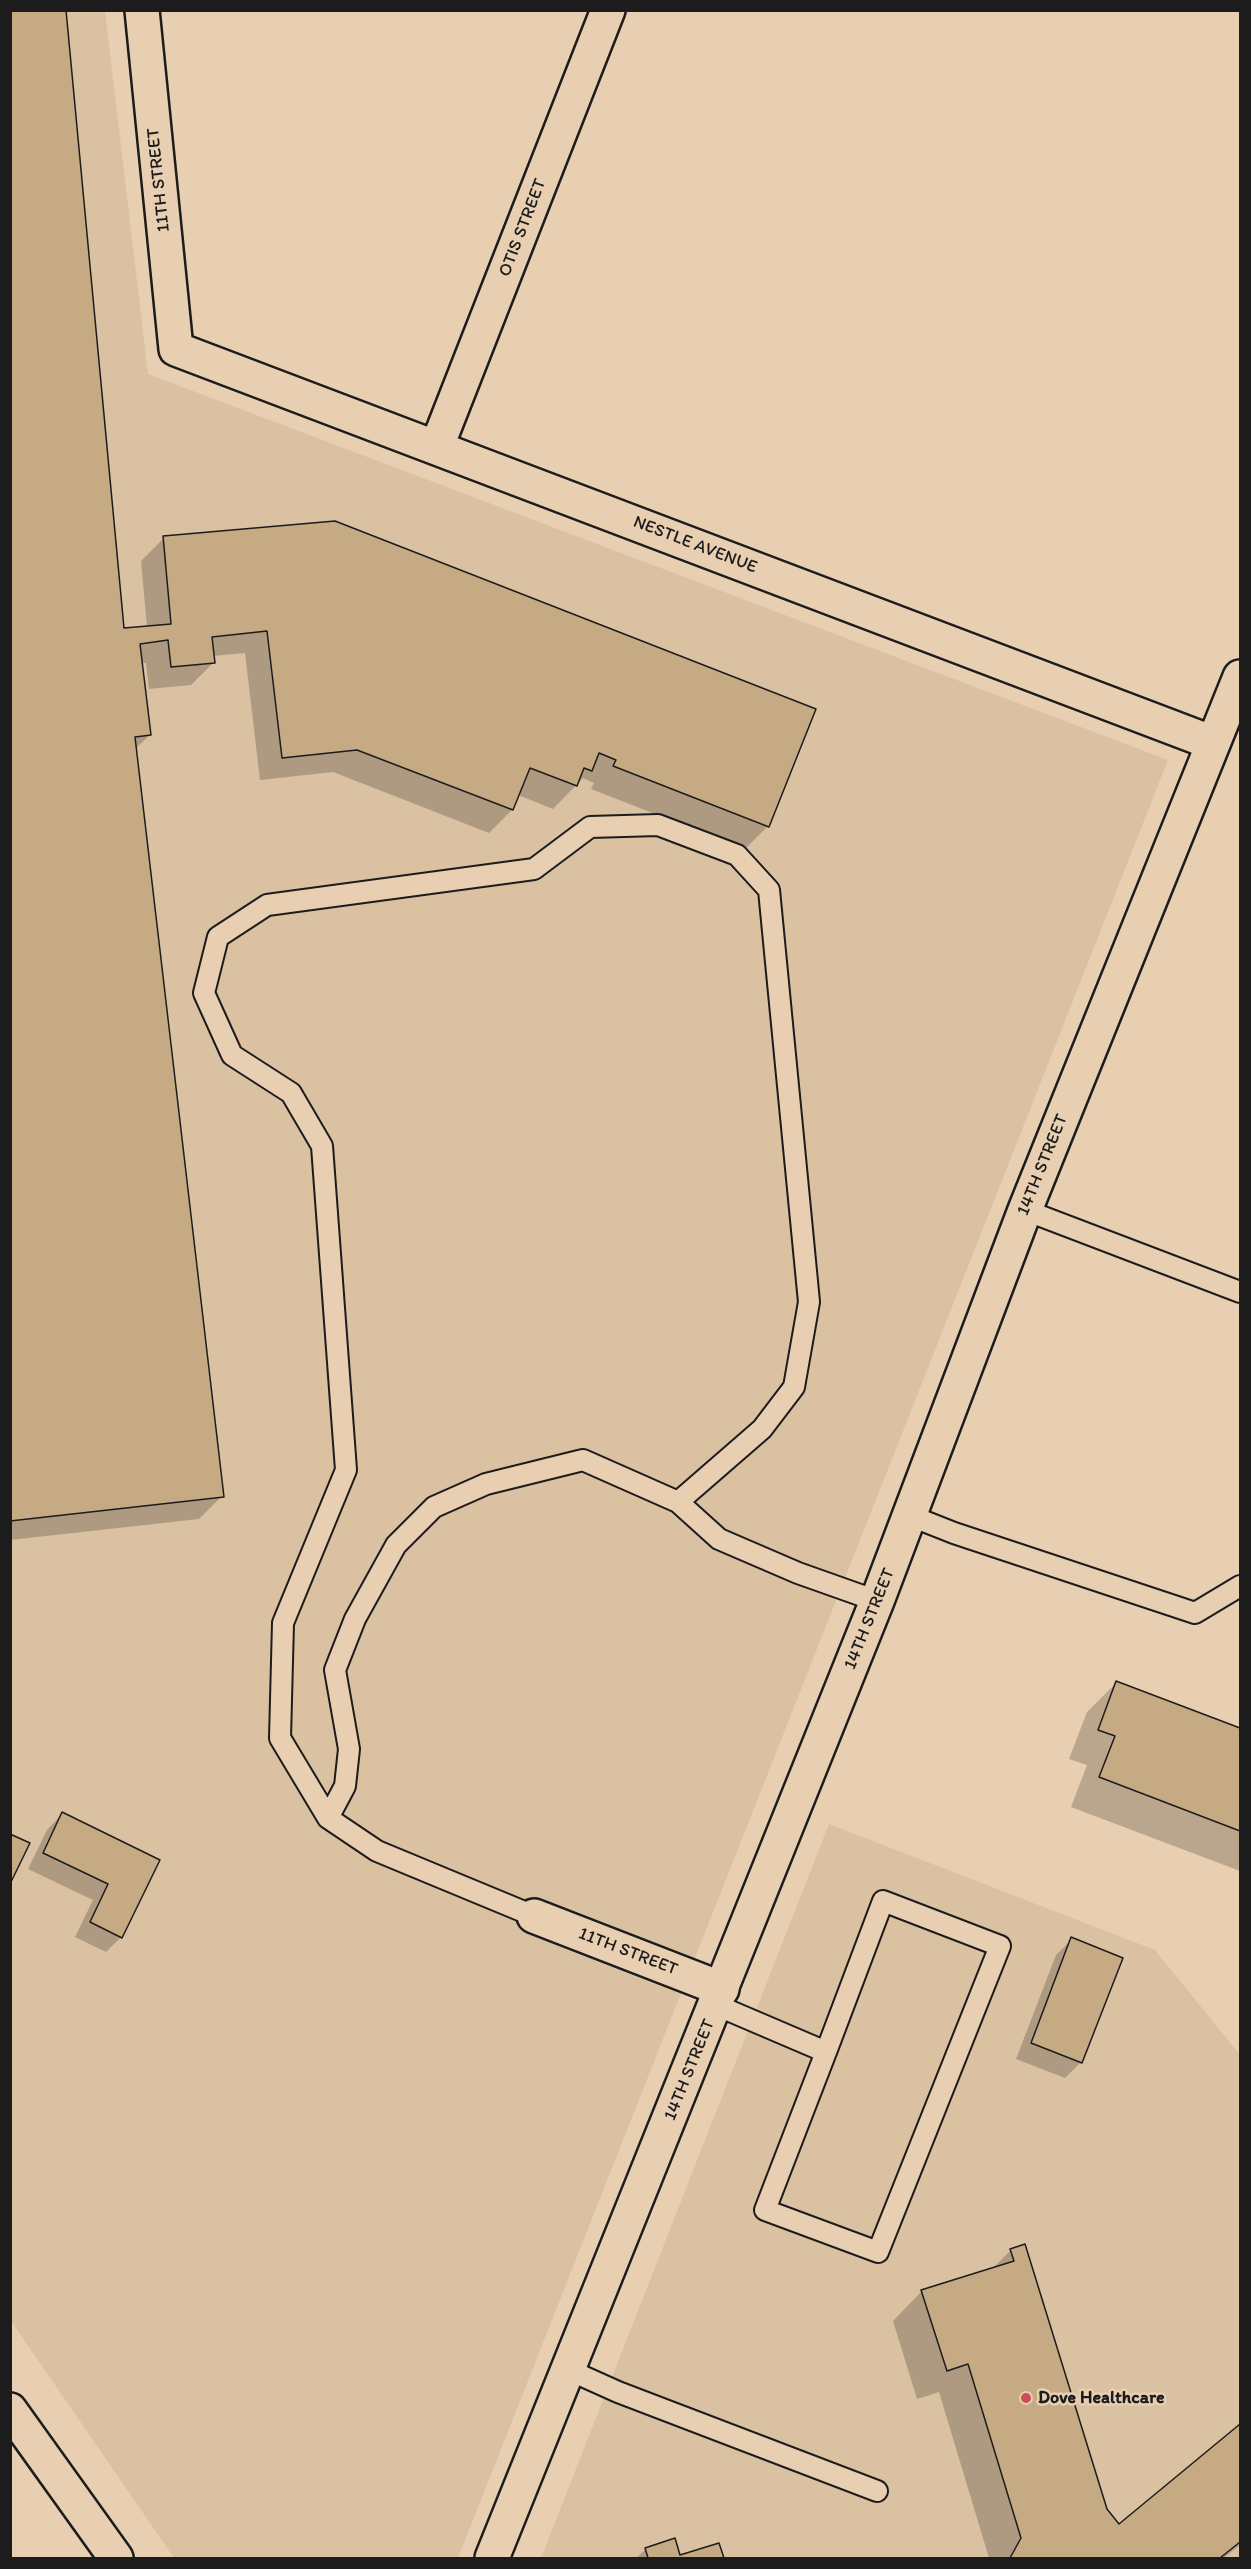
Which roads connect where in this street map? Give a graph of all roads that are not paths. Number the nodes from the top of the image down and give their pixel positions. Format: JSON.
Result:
{"nodes":[{"id":1,"x":142,"y":10,"type":"edge"},
{"id":2,"x":608,"y":10,"type":"edge"},
{"id":3,"x":176,"y":349,"type":"joint"},
{"id":4,"x":437,"y":446,"type":"junction"},
{"id":5,"x":1240,"y":677,"type":"edge"},
{"id":6,"x":1214,"y":743,"type":"junction"},
{"id":7,"x":1025,"y":1210,"type":"junction"},
{"id":8,"x":1240,"y":1292,"type":"edge"},
{"id":9,"x":678,"y":1502,"type":"junction"},
{"id":10,"x":911,"y":1516,"type":"junction"},
{"id":11,"x":1240,"y":1586,"type":"edge"},
{"id":12,"x":878,"y":1601,"type":"junction"},
{"id":13,"x":327,"y":1818,"type":"junction"},
{"id":14,"x":534,"y":1916,"type":"joint"},
{"id":15,"x":719,"y":1997,"type":"junction"},
{"id":16,"x":826,"y":2052,"type":"junction"},
{"id":17,"x":569,"y":2370,"type":"junction"},
{"id":18,"x":10,"y":2410,"type":"edge"},
{"id":19,"x":876,"y":2491,"type":"dead end"},
{"id":20,"x":116,"y":2559,"type":"edge"},
{"id":21,"x":492,"y":2559,"type":"edge"}],
"edges":[{"from":1,"to":3,"type":"street","name":"11TH STREET"},
{"from":2,"to":4,"type":"street","name":"OTIS STREET"},
{"from":3,"to":4,"type":"street","name":"NESTLE AVENUE"},
{"from":4,"to":6,"type":"street","name":"NESTLE AVENUE"},
{"from":5,"to":6,"type":"street","name":"14TH STREET"},
{"from":6,"to":7,"type":"street","name":"14TH STREET"},
{"from":7,"to":8,"type":"lane"},
{"from":7,"to":10,"type":"street","name":"14TH STREET"},
{"from":9,"to":12,"type":"lane"},
{"from":9,"to":13,"type":"lane"},
{"from":9,"to":13,"type":"lane"},
{"from":10,"to":11,"type":"lane"},
{"from":10,"to":12,"type":"street","name":"14TH STREET"},
{"from":12,"to":15,"type":"street","name":"14TH STREET"},
{"from":13,"to":14,"type":"lane"},
{"from":14,"to":15,"type":"street","name":"11TH STREET"},
{"from":15,"to":16,"type":"lane"},
{"from":15,"to":17,"type":"street","name":"14TH STREET"},
{"from":16,"to":16,"type":"lane"},
{"from":17,"to":19,"type":"lane"},
{"from":17,"to":21,"type":"street","name":"14TH STREET"},
{"from":18,"to":20,"type":"street"}]}
